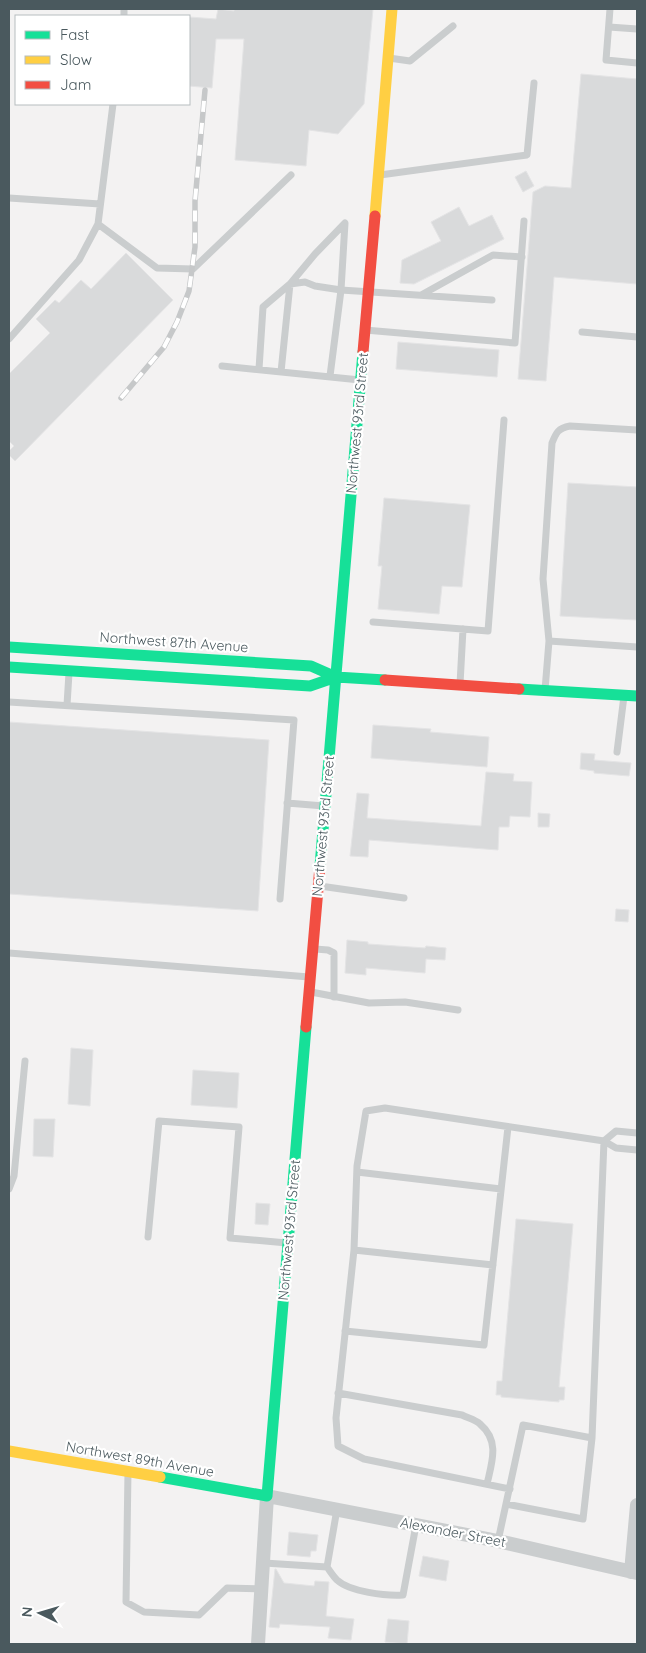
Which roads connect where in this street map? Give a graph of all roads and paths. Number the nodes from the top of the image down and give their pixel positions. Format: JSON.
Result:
{"nodes":[{"id":1,"x":392,"y":9,"type":"edge"},
{"id":2,"x":610,"y":9,"type":"edge"},
{"id":3,"x":453,"y":26,"type":"dead end"},
{"id":4,"x":609,"y":26,"type":"junction"},
{"id":5,"x":637,"y":29,"type":"edge"},
{"id":6,"x":389,"y":58,"type":"junction"},
{"id":7,"x":637,"y":63,"type":"edge"},
{"id":8,"x":534,"y":83,"type":"dead end"},
{"id":9,"x":113,"y":105,"type":"edge"},
{"id":10,"x":290,"y":175,"type":"dead end"},
{"id":11,"x":379,"y":175,"type":"junction"},
{"id":12,"x":9,"y":198,"type":"edge"},
{"id":13,"x":100,"y":204,"type":"junction"},
{"id":14,"x":524,"y":221,"type":"dead end"},
{"id":15,"x":98,"y":224,"type":"junction"},
{"id":16,"x":522,"y":257,"type":"junction"},
{"id":17,"x":290,"y":284,"type":"junction"},
{"id":18,"x":341,"y":290,"type":"junction"},
{"id":19,"x":369,"y":290,"type":"junction"},
{"id":20,"x":422,"y":295,"type":"junction"},
{"id":21,"x":492,"y":300,"type":"dead end"},
{"id":22,"x":365,"y":330,"type":"junction"},
{"id":23,"x":582,"y":332,"type":"dead end"},
{"id":24,"x":637,"y":337,"type":"edge"},
{"id":25,"x":9,"y":339,"type":"edge"},
{"id":26,"x":222,"y":366,"type":"dead end"},
{"id":27,"x":259,"y":370,"type":"junction"},
{"id":28,"x":281,"y":372,"type":"junction"},
{"id":29,"x":330,"y":376,"type":"junction"},
{"id":30,"x":361,"y":380,"type":"junction"},
{"id":31,"x":504,"y":420,"type":"dead end"},
{"id":32,"x":637,"y":430,"type":"edge"},
{"id":33,"x":373,"y":622,"type":"dead end"},
{"id":34,"x":463,"y":629,"type":"junction"},
{"id":35,"x":549,"y":641,"type":"junction"},
{"id":36,"x":9,"y":647,"type":"edge"},
{"id":37,"x":637,"y":647,"type":"edge"},
{"id":38,"x":9,"y":667,"type":"edge"},
{"id":39,"x":69,"y":671,"type":"junction"},
{"id":40,"x":336,"y":677,"type":"junction"},
{"id":41,"x":460,"y":684,"type":"junction"},
{"id":42,"x":546,"y":690,"type":"junction"},
{"id":43,"x":624,"y":695,"type":"junction"},
{"id":44,"x":637,"y":696,"type":"edge"},
{"id":45,"x":9,"y":702,"type":"edge"},
{"id":46,"x":67,"y":705,"type":"junction"},
{"id":47,"x":617,"y":752,"type":"dead end"},
{"id":48,"x":287,"y":803,"type":"junction"},
{"id":49,"x":325,"y":806,"type":"junction"},
{"id":50,"x":318,"y":886,"type":"junction"},
{"id":51,"x":404,"y":898,"type":"dead end"},
{"id":52,"x":280,"y":899,"type":"dead end"},
{"id":53,"x":312,"y":949,"type":"junction"},
{"id":54,"x":9,"y":953,"type":"edge"},
{"id":55,"x":310,"y":977,"type":"junction"},
{"id":56,"x":308,"y":992,"type":"junction"},
{"id":57,"x":334,"y":997,"type":"junction"},
{"id":58,"x":458,"y":1010,"type":"dead end"},
{"id":59,"x":25,"y":1061,"type":"dead end"},
{"id":60,"x":508,"y":1126,"type":"junction"},
{"id":61,"x":637,"y":1133,"type":"edge"},
{"id":62,"x":604,"y":1141,"type":"junction"},
{"id":63,"x":637,"y":1150,"type":"edge"},
{"id":64,"x":357,"y":1172,"type":"junction"},
{"id":65,"x":501,"y":1188,"type":"junction"},
{"id":66,"x":9,"y":1189,"type":"edge"},
{"id":67,"x":148,"y":1237,"type":"dead end"},
{"id":68,"x":288,"y":1242,"type":"junction"},
{"id":69,"x":354,"y":1250,"type":"junction"},
{"id":70,"x":493,"y":1265,"type":"junction"},
{"id":71,"x":345,"y":1331,"type":"junction"},
{"id":72,"x":338,"y":1393,"type":"junction"},
{"id":73,"x":592,"y":1438,"type":"junction"},
{"id":74,"x":9,"y":1451,"type":"edge"},
{"id":75,"x":128,"y":1472,"type":"junction"},
{"id":76,"x":487,"y":1484,"type":"junction"},
{"id":77,"x":510,"y":1489,"type":"junction"},
{"id":78,"x":267,"y":1496,"type":"junction"},
{"id":79,"x":506,"y":1504,"type":"junction"},
{"id":80,"x":637,"y":1504,"type":"edge"},
{"id":81,"x":337,"y":1509,"type":"junction"},
{"id":82,"x":416,"y":1524,"type":"junction"},
{"id":83,"x":498,"y":1541,"type":"junction"},
{"id":84,"x":264,"y":1563,"type":"junction"},
{"id":85,"x":327,"y":1567,"type":"junction"},
{"id":86,"x":634,"y":1572,"type":"edge"},
{"id":87,"x":262,"y":1589,"type":"junction"},
{"id":88,"x":258,"y":1644,"type":"edge"}],
"edges":[{"from":1,"to":6,"type":"street","name":"Northwest 93rd Street"},
{"from":2,"to":4,"type":"lane"},
{"from":3,"to":6,"type":"lane"},
{"from":4,"to":5,"type":"lane"},
{"from":4,"to":7,"type":"lane"},
{"from":6,"to":11,"type":"street","name":"Northwest 93rd Street"},
{"from":8,"to":11,"type":"lane"},
{"from":9,"to":13,"type":"lane"},
{"from":10,"to":15,"type":"lane"},
{"from":11,"to":19,"type":"street","name":"Northwest 93rd Street"},
{"from":12,"to":13,"type":"lane"},
{"from":13,"to":15,"type":"lane"},
{"from":14,"to":16,"type":"lane"},
{"from":15,"to":25,"type":"lane"},
{"from":16,"to":20,"type":"lane"},
{"from":16,"to":22,"type":"lane"},
{"from":17,"to":18,"type":"lane"},
{"from":17,"to":18,"type":"lane"},
{"from":17,"to":27,"type":"lane"},
{"from":17,"to":28,"type":"lane"},
{"from":18,"to":19,"type":"lane"},
{"from":18,"to":29,"type":"lane"},
{"from":19,"to":20,"type":"lane"},
{"from":19,"to":22,"type":"street","name":"Northwest 93rd Street"},
{"from":20,"to":21,"type":"lane"},
{"from":22,"to":30,"type":"street","name":"Northwest 93rd Street"},
{"from":23,"to":24,"type":"lane"},
{"from":26,"to":27,"type":"lane"},
{"from":27,"to":28,"type":"lane"},
{"from":28,"to":29,"type":"lane"},
{"from":29,"to":30,"type":"lane"},
{"from":30,"to":40,"type":"street","name":"Northwest 93rd Street"},
{"from":31,"to":34,"type":"lane"},
{"from":32,"to":35,"type":"lane"},
{"from":33,"to":34,"type":"lane"},
{"from":34,"to":41,"type":"lane"},
{"from":35,"to":37,"type":"lane"},
{"from":35,"to":42,"type":"lane"},
{"from":36,"to":40,"type":"street","name":"Northwest 87th Avenue"},
{"from":38,"to":39,"type":"street","name":"Northwest 87th Avenue"},
{"from":39,"to":40,"type":"street","name":"Northwest 87th Avenue"},
{"from":39,"to":46,"type":"lane"},
{"from":40,"to":41,"type":"street","name":"Northwest 87th Avenue"},
{"from":40,"to":49,"type":"street","name":"Northwest 93rd Street"},
{"from":41,"to":42,"type":"street","name":"Northwest 87th Avenue"},
{"from":42,"to":43,"type":"street","name":"Northwest 87th Avenue"},
{"from":43,"to":44,"type":"street","name":"Northwest 87th Avenue"},
{"from":43,"to":47,"type":"lane"},
{"from":45,"to":46,"type":"lane"},
{"from":46,"to":48,"type":"lane"},
{"from":48,"to":49,"type":"lane"},
{"from":48,"to":52,"type":"lane"},
{"from":49,"to":50,"type":"street","name":"Northwest 93rd Street"},
{"from":50,"to":51,"type":"lane"},
{"from":50,"to":53,"type":"street","name":"Northwest 93rd Street"},
{"from":53,"to":55,"type":"street","name":"Northwest 93rd Street"},
{"from":53,"to":57,"type":"lane"},
{"from":54,"to":55,"type":"lane"},
{"from":55,"to":56,"type":"street","name":"Northwest 93rd Street"},
{"from":56,"to":57,"type":"lane"},
{"from":56,"to":68,"type":"street","name":"Northwest 93rd Street"},
{"from":57,"to":58,"type":"lane"},
{"from":59,"to":66,"type":"lane"},
{"from":60,"to":62,"type":"lane"},
{"from":60,"to":64,"type":"lane"},
{"from":60,"to":65,"type":"lane"},
{"from":61,"to":62,"type":"lane"},
{"from":62,"to":63,"type":"lane"},
{"from":62,"to":73,"type":"lane"},
{"from":64,"to":65,"type":"lane"},
{"from":64,"to":69,"type":"lane"},
{"from":65,"to":70,"type":"lane"},
{"from":67,"to":68,"type":"lane"},
{"from":68,"to":78,"type":"street","name":"Northwest 93rd Street"},
{"from":69,"to":70,"type":"lane"},
{"from":69,"to":71,"type":"lane"},
{"from":70,"to":71,"type":"lane"},
{"from":71,"to":72,"type":"lane"},
{"from":72,"to":76,"type":"lane"},
{"from":72,"to":76,"type":"lane"},
{"from":73,"to":77,"type":"lane"},
{"from":73,"to":79,"type":"lane"},
{"from":74,"to":75,"type":"street","name":"Northwest 89th Avenue"},
{"from":75,"to":78,"type":"street","name":"Northwest 89th Avenue"},
{"from":75,"to":87,"type":"lane"},
{"from":76,"to":77,"type":"lane"},
{"from":77,"to":79,"type":"lane"},
{"from":78,"to":81,"type":"street","name":"Alexander Street"},
{"from":78,"to":84,"type":"street","name":"Northwest 93rd Street"},
{"from":79,"to":83,"type":"lane"},
{"from":80,"to":86,"type":"street"},
{"from":81,"to":82,"type":"street","name":"Alexander Street"},
{"from":81,"to":85,"type":"lane"},
{"from":82,"to":83,"type":"street","name":"Alexander Street"},
{"from":82,"to":85,"type":"lane"},
{"from":83,"to":86,"type":"street","name":"Alexander Street"},
{"from":84,"to":85,"type":"lane"},
{"from":84,"to":87,"type":"street","name":"Northwest 93rd Street"},
{"from":87,"to":88,"type":"street","name":"Northwest 93rd Street"}]}
